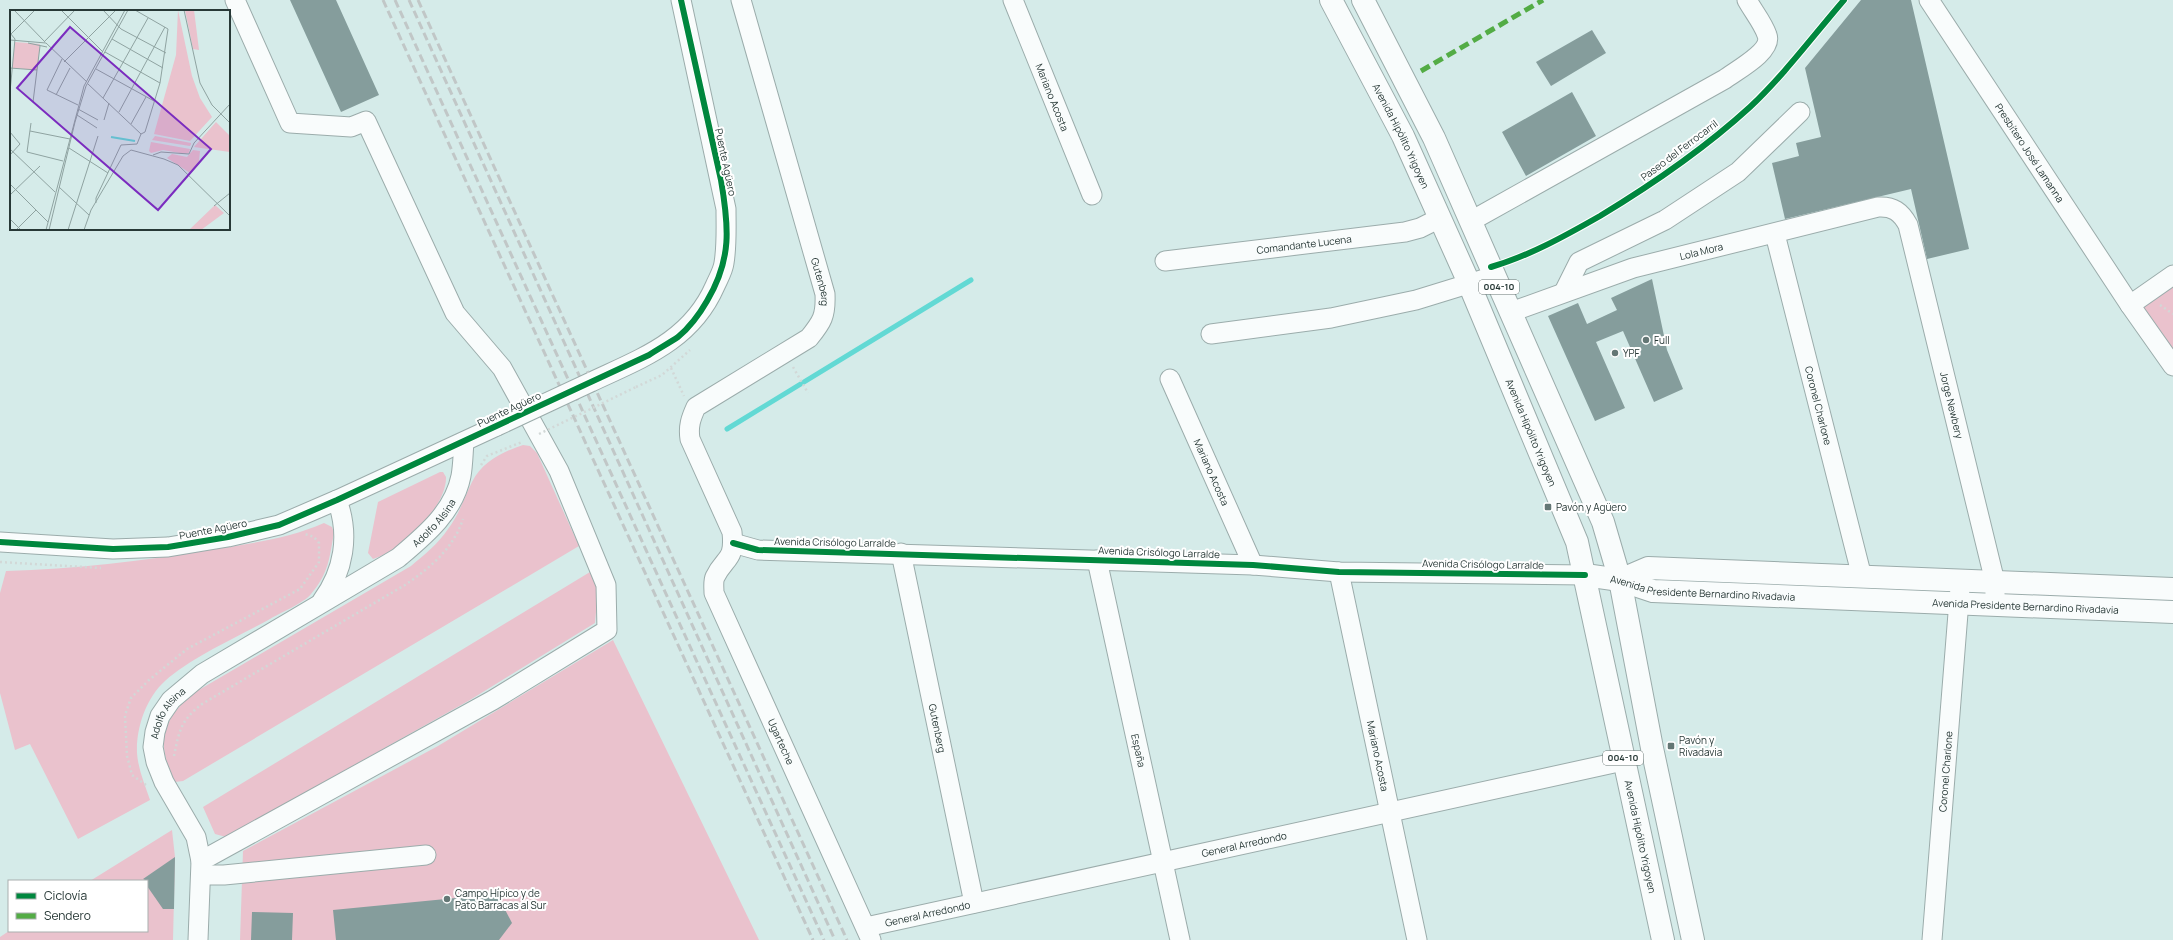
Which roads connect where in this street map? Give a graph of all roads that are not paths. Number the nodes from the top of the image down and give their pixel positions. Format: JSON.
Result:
{"nodes":[{"id":1,"x":235,"y":0,"type":"edge"},
{"id":2,"x":681,"y":0,"type":"edge"},
{"id":3,"x":741,"y":0,"type":"edge"},
{"id":4,"x":1014,"y":0,"type":"edge"},
{"id":5,"x":1331,"y":0,"type":"edge"},
{"id":6,"x":1363,"y":0,"type":"edge"},
{"id":7,"x":1746,"y":0,"type":"edge"},
{"id":8,"x":1929,"y":0,"type":"edge"},
{"id":9,"x":1800,"y":112,"type":"dead end"},
{"id":10,"x":1092,"y":195,"type":"dead end"},
{"id":11,"x":1896,"y":210,"type":"joint"},
{"id":12,"x":1440,"y":218,"type":"junction"},
{"id":13,"x":1471,"y":221,"type":"junction"},
{"id":14,"x":1775,"y":234,"type":"junction"},
{"id":15,"x":1165,"y":261,"type":"dead end"},
{"id":16,"x":2173,"y":275,"type":"edge"},
{"id":17,"x":1494,"y":276,"type":"junction"},
{"id":18,"x":1468,"y":284,"type":"junction"},
{"id":19,"x":1564,"y":292,"type":"junction"},
{"id":20,"x":2130,"y":305,"type":"junction"},
{"id":21,"x":1511,"y":312,"type":"junction"},
{"id":22,"x":1211,"y":334,"type":"dead end"},
{"id":23,"x":2173,"y":366,"type":"edge"},
{"id":24,"x":1170,"y":379,"type":"dead end"},
{"id":25,"x":464,"y":442,"type":"junction"},
{"id":26,"x":337,"y":500,"type":"junction"},
{"id":27,"x":0,"y":542,"type":"edge"},
{"id":28,"x":733,"y":543,"type":"junction"},
{"id":29,"x":901,"y":553,"type":"junction"},
{"id":30,"x":1097,"y":560,"type":"junction"},
{"id":31,"x":1253,"y":565,"type":"junction"},
{"id":32,"x":1339,"y":572,"type":"junction"},
{"id":33,"x":1585,"y":575,"type":"junction"},
{"id":34,"x":1862,"y":577,"type":"junction"},
{"id":35,"x":1620,"y":580,"type":"junction"},
{"id":36,"x":1960,"y":580,"type":"junction"},
{"id":37,"x":1996,"y":582,"type":"junction"},
{"id":38,"x":2173,"y":589,"type":"edge"},
{"id":39,"x":322,"y":602,"type":"junction"},
{"id":40,"x":1959,"y":603,"type":"junction"},
{"id":41,"x":1995,"y":604,"type":"junction"},
{"id":42,"x":2173,"y":612,"type":"edge"},
{"id":43,"x":1623,"y":761,"type":"junction"},
{"id":44,"x":1391,"y":811,"type":"junction"},
{"id":45,"x":426,"y":856,"type":"dead end"},
{"id":46,"x":1164,"y":861,"type":"junction"},
{"id":47,"x":201,"y":868,"type":"junction"},
{"id":48,"x":974,"y":903,"type":"junction"},
{"id":49,"x":868,"y":934,"type":"edge"},
{"id":50,"x":198,"y":940,"type":"edge"},
{"id":51,"x":1180,"y":940,"type":"edge"},
{"id":52,"x":1417,"y":940,"type":"edge"},
{"id":53,"x":1663,"y":940,"type":"edge"},
{"id":54,"x":1693,"y":940,"type":"edge"},
{"id":55,"x":1932,"y":940,"type":"edge"}],
"edges":[{"from":1,"to":47,"type":"street"},
{"from":2,"to":25,"type":"street","name":"Puente Agüero","bridge":true},
{"from":3,"to":28,"type":"street","name":"Gutenberg"},
{"from":4,"to":10,"type":"street","name":"Mariano Acosta"},
{"from":5,"to":12,"type":"main road","name":"Avenida Hipólito Yrigoyen","number":"004-10"},
{"from":6,"to":13,"type":"main road","number":"004-10"},
{"from":7,"to":13,"type":"street"},
{"from":8,"to":20,"type":"street","name":"Presbítero José Lamanna"},
{"from":9,"to":19,"type":"street"},
{"from":11,"to":14,"type":"street","name":"Lola Mora"},
{"from":11,"to":37,"type":"street","name":"Jorge Newbery"},
{"from":12,"to":15,"type":"street","name":"Comandante Lucena"},
{"from":12,"to":18,"type":"main road","name":"Avenida Hipólito Yrigoyen","number":"004-10"},
{"from":13,"to":17,"type":"main road","number":"004-10"},
{"from":14,"to":19,"type":"street","name":"Lola Mora"},
{"from":14,"to":34,"type":"street","name":"Coronel Charlone"},
{"from":16,"to":20,"type":"street"},
{"from":17,"to":18,"type":"street"},
{"from":17,"to":21,"type":"main road","number":"004-10"},
{"from":18,"to":22,"type":"street"},
{"from":18,"to":33,"type":"main road","name":"Avenida Hipólito Yrigoyen","number":"004-10"},
{"from":19,"to":21,"type":"street","name":"Lola Mora"},
{"from":20,"to":23,"type":"street","name":"Presbítero José Lamanna"},
{"from":21,"to":35,"type":"main road","number":"004-10"},
{"from":24,"to":31,"type":"street","name":"Mariano Acosta"},
{"from":25,"to":26,"type":"street","name":"Puente Agüero"},
{"from":25,"to":39,"type":"street","name":"Adolfo Alsina"},
{"from":26,"to":27,"type":"street","name":"Puente Agüero"},
{"from":26,"to":39,"type":"street","name":"Adolfo Alsina"},
{"from":28,"to":29,"type":"street","name":"Avenida Crisólogo Larralde"},
{"from":28,"to":49,"type":"street","name":"Ugarteche"},
{"from":29,"to":30,"type":"street","name":"Avenida Crisólogo Larralde"},
{"from":29,"to":48,"type":"street","name":"Gutenberg"},
{"from":30,"to":31,"type":"street","name":"Avenida Crisólogo Larralde"},
{"from":30,"to":46,"type":"street","name":"España"},
{"from":31,"to":32,"type":"street","name":"Avenida Crisólogo Larralde"},
{"from":32,"to":33,"type":"street","name":"Avenida Crisólogo Larralde"},
{"from":32,"to":44,"type":"street","name":"Mariano Acosta"},
{"from":33,"to":35,"type":"main road","name":"Avenida Crisólogo Larralde"},
{"from":33,"to":43,"type":"main road","name":"Avenida Hipólito Yrigoyen","number":"004-10"},
{"from":34,"to":35,"type":"main road","name":"Avenida Presidente Bernardino Rivadavia"},
{"from":34,"to":36,"type":"main road","name":"Avenida Presidente Bernardino Rivadavia"},
{"from":35,"to":40,"type":"main road","name":"Avenida Presidente Bernardino Rivadavia"},
{"from":35,"to":54,"type":"main road","number":"004-10"},
{"from":36,"to":37,"type":"main road","name":"Avenida Presidente Bernardino Rivadavia"},
{"from":36,"to":40,"type":"street","name":"Coronel Charlone"},
{"from":37,"to":38,"type":"main road","name":"Avenida Presidente Bernardino Rivadavia"},
{"from":37,"to":41,"type":"street","name":"Jorge Newbery"},
{"from":39,"to":47,"type":"street","name":"Adolfo Alsina"},
{"from":40,"to":41,"type":"main road","name":"Avenida Presidente Bernardino Rivadavia"},
{"from":40,"to":55,"type":"street","name":"Coronel Charlone"},
{"from":41,"to":42,"type":"main road","name":"Avenida Presidente Bernardino Rivadavia"},
{"from":43,"to":44,"type":"street","name":"General Arredondo"},
{"from":43,"to":53,"type":"main road","name":"Avenida Hipólito Yrigoyen","number":"004-10"},
{"from":44,"to":46,"type":"street","name":"General Arredondo"},
{"from":44,"to":52,"type":"street","name":"Mariano Acosta"},
{"from":45,"to":47,"type":"street"},
{"from":46,"to":48,"type":"street","name":"General Arredondo"},
{"from":46,"to":51,"type":"street","name":"España"},
{"from":47,"to":50,"type":"street","name":"Adolfo Alsina"},
{"from":48,"to":49,"type":"street","name":"General Arredondo"}]}
